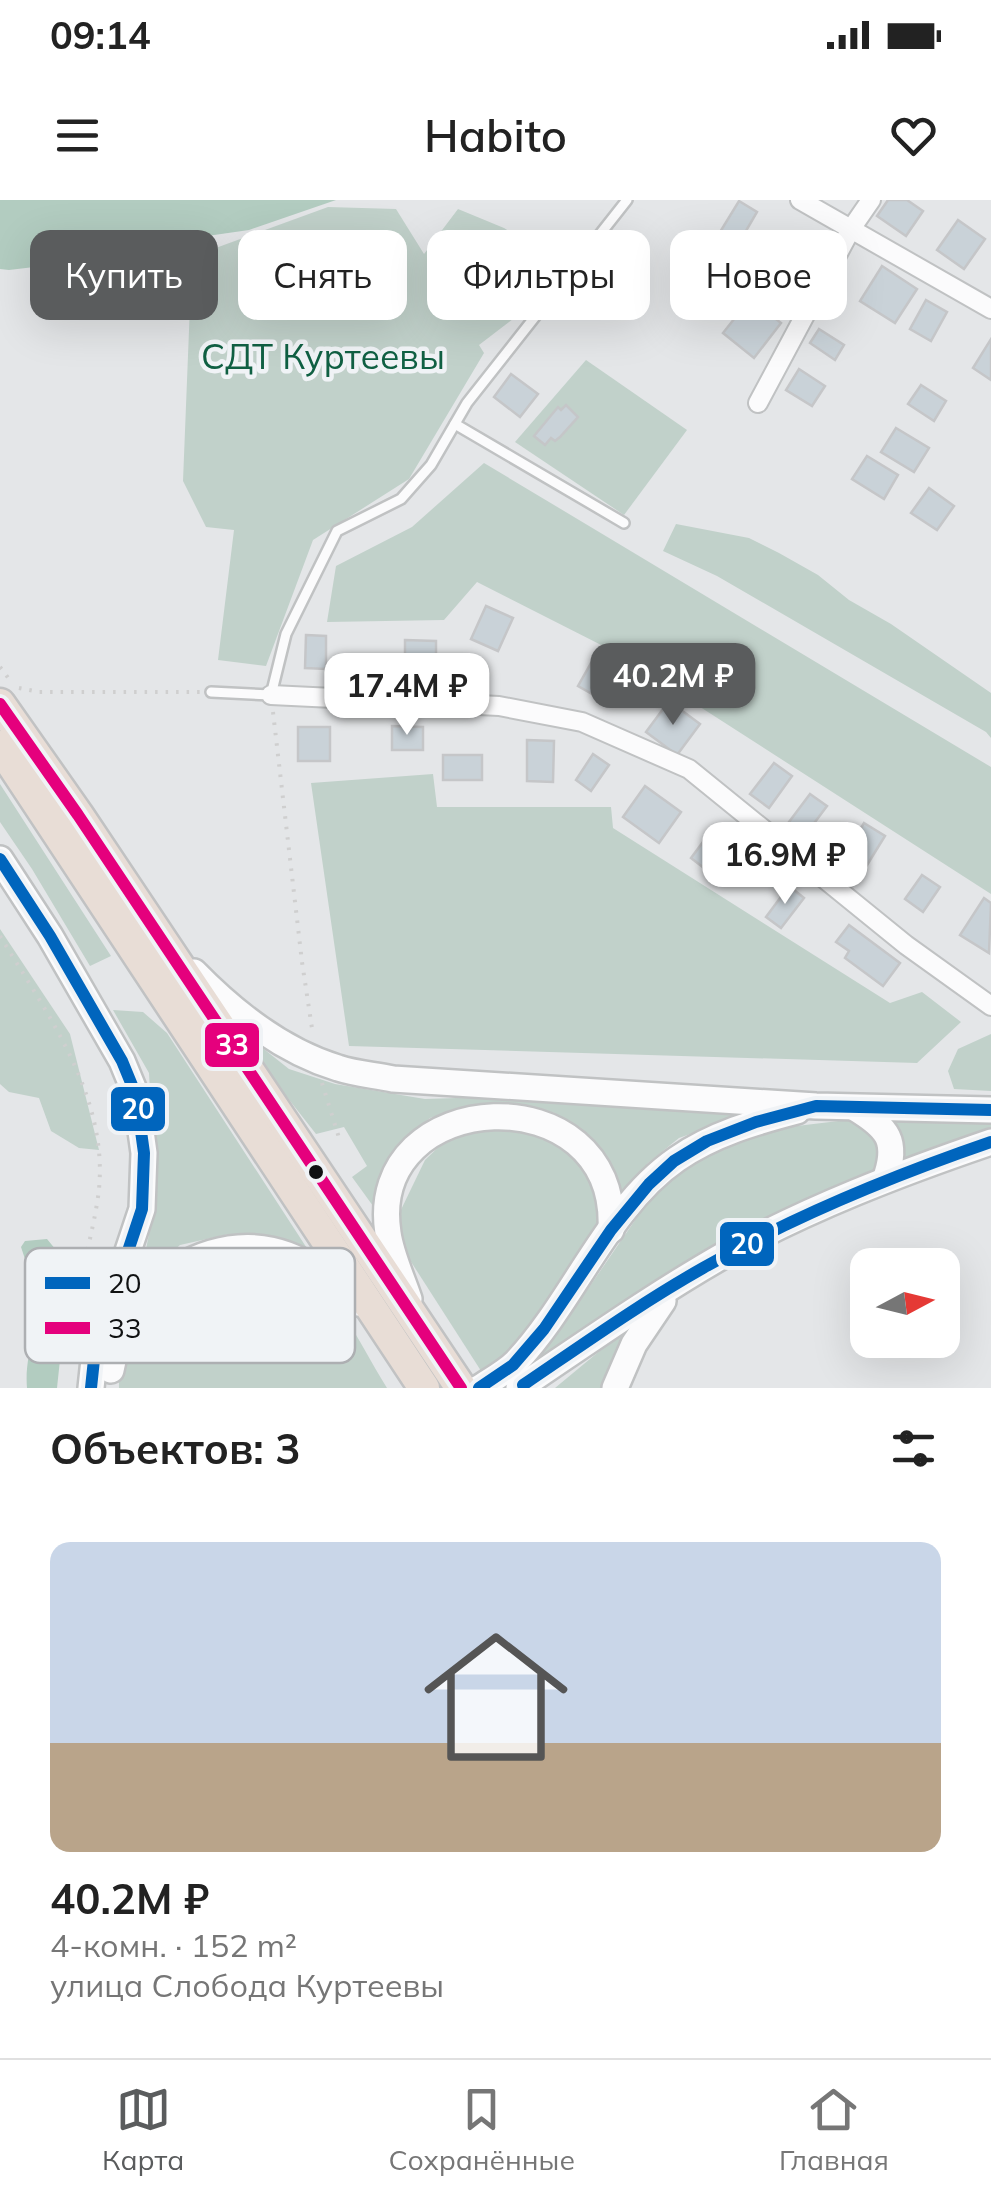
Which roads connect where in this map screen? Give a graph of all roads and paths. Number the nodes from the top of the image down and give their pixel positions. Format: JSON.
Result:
{"nodes":[{"id":1,"x":627,"y":200,"type":"edge"},
{"id":2,"x":800,"y":200,"type":"edge"},
{"id":3,"x":872,"y":200,"type":"edge"},
{"id":4,"x":851,"y":229,"type":"junction"},
{"id":5,"x":991,"y":309,"type":"edge"},
{"id":6,"x":758,"y":403,"type":"dead end"},
{"id":7,"x":454,"y":424,"type":"junction"},
{"id":8,"x":624,"y":524,"type":"dead end"},
{"id":9,"x":0,"y":667,"type":"edge"},
{"id":10,"x":211,"y":692,"type":"joint"},
{"id":11,"x":272,"y":695,"type":"junction"},
{"id":12,"x":0,"y":704,"type":"edge"},
{"id":13,"x":0,"y":746,"type":"edge"},
{"id":14,"x":0,"y":860,"type":"edge"},
{"id":15,"x":156,"y":932,"type":"junction"},
{"id":16,"x":0,"y":936,"type":"edge"},
{"id":17,"x":991,"y":1006,"type":"edge"},
{"id":18,"x":317,"y":1060,"type":"junction"},
{"id":19,"x":816,"y":1106,"type":"junction"},
{"id":20,"x":855,"y":1108,"type":"junction"},
{"id":21,"x":991,"y":1110,"type":"edge"},
{"id":22,"x":340,"y":1141,"type":"dead end"},
{"id":23,"x":991,"y":1142,"type":"edge"},
{"id":24,"x":885,"y":1180,"type":"junction"},
{"id":25,"x":610,"y":1230,"type":"junction"},
{"id":26,"x":87,"y":1248,"type":"edge"},
{"id":27,"x":130,"y":1248,"type":"edge"},
{"id":28,"x":332,"y":1248,"type":"edge"},
{"id":29,"x":688,"y":1277,"type":"junction"},
{"id":30,"x":355,"y":1282,"type":"edge"},
{"id":31,"x":355,"y":1301,"type":"edge"},
{"id":32,"x":415,"y":1318,"type":"junction"},
{"id":33,"x":390,"y":1335,"type":"junction"},
{"id":34,"x":94,"y":1363,"type":"edge"},
{"id":35,"x":418,"y":1378,"type":"edge"},
{"id":36,"x":91,"y":1388,"type":"edge"},
{"id":37,"x":461,"y":1388,"type":"edge"},
{"id":38,"x":479,"y":1388,"type":"edge"},
{"id":39,"x":519,"y":1388,"type":"edge"},
{"id":40,"x":616,"y":1388,"type":"edge"}],
"edges":[{"from":1,"to":7,"type":"lane"},
{"from":2,"to":4,"type":"street"},
{"from":3,"to":4,"type":"street"},
{"from":4,"to":5,"type":"street"},
{"from":4,"to":6,"type":"street"},
{"from":7,"to":8,"type":"lane"},
{"from":7,"to":11,"type":"lane"},
{"from":9,"to":10,"type":"path"},
{"from":10,"to":11,"type":"lane"},
{"from":11,"to":17,"type":"street"},
{"from":11,"to":18,"type":"path"},
{"from":12,"to":15,"type":"highway"},
{"from":13,"to":28,"type":"highway"},
{"from":14,"to":27,"type":"street"},
{"from":15,"to":18,"type":"street"},
{"from":15,"to":32,"type":"highway"},
{"from":16,"to":26,"type":"path"},
{"from":18,"to":19,"type":"street"},
{"from":18,"to":22,"type":"path"},
{"from":19,"to":20,"type":"street"},
{"from":19,"to":25,"type":"street"},
{"from":20,"to":21,"type":"street"},
{"from":20,"to":24,"type":"street"},
{"from":23,"to":24,"type":"street"},
{"from":24,"to":29,"type":"street"},
{"from":25,"to":32,"type":"street"},
{"from":25,"to":38,"type":"street"},
{"from":29,"to":39,"type":"street"},
{"from":29,"to":40,"type":"street"},
{"from":30,"to":33,"type":"highway"},
{"from":31,"to":33,"type":"street"},
{"from":32,"to":37,"type":"highway"},
{"from":33,"to":35,"type":"highway"},
{"from":34,"to":36,"type":"street"}]}
